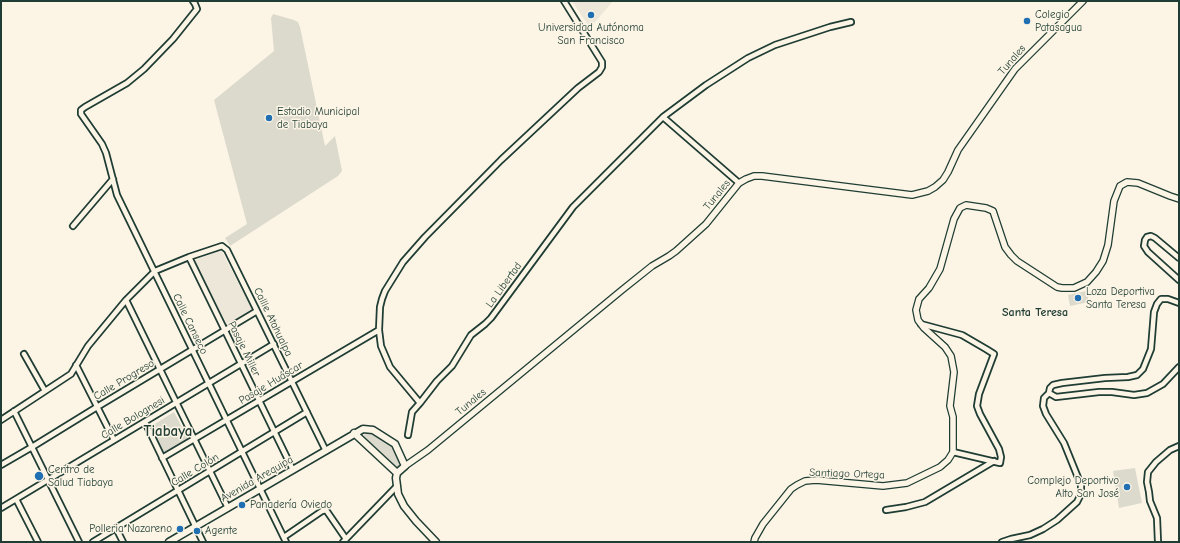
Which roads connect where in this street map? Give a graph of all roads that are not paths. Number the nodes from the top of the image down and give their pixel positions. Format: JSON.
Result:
{"nodes":[{"id":1,"x":193,"y":1,"type":"edge"},
{"id":2,"x":564,"y":1,"type":"edge"},
{"id":3,"x":1083,"y":1,"type":"edge"},
{"id":4,"x":851,"y":22,"type":"dead end"},
{"id":5,"x":663,"y":117,"type":"junction"},
{"id":6,"x":113,"y":180,"type":"junction"},
{"id":7,"x":739,"y":184,"type":"junction"},
{"id":8,"x":1179,"y":199,"type":"edge"},
{"id":9,"x":73,"y":226,"type":"dead end"},
{"id":10,"x":189,"y":257,"type":"junction"},
{"id":11,"x":1179,"y":258,"type":"edge"},
{"id":12,"x":155,"y":271,"type":"junction"},
{"id":13,"x":1179,"y":280,"type":"edge"},
{"id":14,"x":126,"y":300,"type":"junction"},
{"id":15,"x":1179,"y":303,"type":"edge"},
{"id":16,"x":258,"y":311,"type":"junction"},
{"id":17,"x":922,"y":324,"type":"junction"},
{"id":18,"x":225,"y":330,"type":"junction"},
{"id":19,"x":379,"y":330,"type":"junction"},
{"id":20,"x":274,"y":344,"type":"junction"},
{"id":21,"x":193,"y":350,"type":"junction"},
{"id":22,"x":24,"y":354,"type":"dead end"},
{"id":23,"x":241,"y":364,"type":"junction"},
{"id":24,"x":76,"y":365,"type":"junction"},
{"id":25,"x":1179,"y":367,"type":"edge"},
{"id":26,"x":160,"y":369,"type":"junction"},
{"id":27,"x":292,"y":381,"type":"junction"},
{"id":28,"x":209,"y":383,"type":"junction"},
{"id":29,"x":45,"y":391,"type":"junction"},
{"id":30,"x":1049,"y":393,"type":"junction"},
{"id":31,"x":259,"y":401,"type":"junction"},
{"id":32,"x":176,"y":403,"type":"junction"},
{"id":33,"x":420,"y":403,"type":"junction"},
{"id":34,"x":97,"y":406,"type":"junction"},
{"id":35,"x":14,"y":411,"type":"junction"},
{"id":36,"x":307,"y":412,"type":"junction"},
{"id":37,"x":1,"y":420,"type":"edge"},
{"id":38,"x":227,"y":420,"type":"junction"},
{"id":39,"x":145,"y":422,"type":"junction"},
{"id":40,"x":274,"y":432,"type":"junction"},
{"id":41,"x":354,"y":434,"type":"junction"},
{"id":42,"x":408,"y":435,"type":"dead end"},
{"id":43,"x":194,"y":439,"type":"junction"},
{"id":44,"x":114,"y":440,"type":"junction"},
{"id":45,"x":1179,"y":446,"type":"edge"},
{"id":46,"x":32,"y":447,"type":"junction"},
{"id":47,"x":326,"y":451,"type":"junction"},
{"id":48,"x":242,"y":452,"type":"junction"},
{"id":49,"x":954,"y":452,"type":"junction"},
{"id":50,"x":162,"y":458,"type":"junction"},
{"id":51,"x":994,"y":461,"type":"junction"},
{"id":52,"x":1,"y":465,"type":"edge"},
{"id":53,"x":405,"y":466,"type":"junction"},
{"id":54,"x":293,"y":470,"type":"junction"},
{"id":55,"x":210,"y":471,"type":"junction"},
{"id":56,"x":397,"y":473,"type":"junction"},
{"id":57,"x":48,"y":479,"type":"junction"},
{"id":58,"x":397,"y":486,"type":"junction"},
{"id":59,"x":260,"y":489,"type":"junction"},
{"id":60,"x":178,"y":491,"type":"junction"},
{"id":61,"x":16,"y":499,"type":"junction"},
{"id":62,"x":1,"y":508,"type":"edge"},
{"id":63,"x":228,"y":508,"type":"junction"},
{"id":64,"x":886,"y":510,"type":"dead end"},
{"id":65,"x":195,"y":527,"type":"junction"},
{"id":66,"x":116,"y":528,"type":"junction"},
{"id":67,"x":285,"y":540,"type":"edge"},
{"id":68,"x":344,"y":540,"type":"edge"},
{"id":69,"x":38,"y":542,"type":"edge"},
{"id":70,"x":79,"y":542,"type":"edge"},
{"id":71,"x":93,"y":542,"type":"edge"},
{"id":72,"x":123,"y":542,"type":"edge"},
{"id":73,"x":170,"y":542,"type":"edge"},
{"id":74,"x":202,"y":542,"type":"edge"},
{"id":75,"x":436,"y":542,"type":"edge"},
{"id":76,"x":754,"y":542,"type":"edge"},
{"id":77,"x":1002,"y":542,"type":"edge"},
{"id":78,"x":1158,"y":542,"type":"edge"}],
"edges":[{"from":1,"to":6,"type":"street","name":"Calle Canseco"},
{"from":2,"to":19,"type":"street"},
{"from":3,"to":7,"type":"street","name":"Tunales"},
{"from":4,"to":5,"type":"street","name":"La Libertad"},
{"from":5,"to":7,"type":"street"},
{"from":5,"to":33,"type":"street","name":"La Libertad"},
{"from":6,"to":9,"type":"street"},
{"from":6,"to":12,"type":"street","name":"Calle Canseco"},
{"from":7,"to":53,"type":"street","name":"Tunales"},
{"from":8,"to":17,"type":"street"},
{"from":10,"to":12,"type":"street"},
{"from":10,"to":16,"type":"street","name":"Callle Atahualpa"},
{"from":10,"to":18,"type":"street","name":"Pasaje Miller"},
{"from":11,"to":13,"type":"street"},
{"from":12,"to":14,"type":"street"},
{"from":12,"to":21,"type":"street","name":"Calle Canseco"},
{"from":14,"to":24,"type":"street"},
{"from":14,"to":26,"type":"street"},
{"from":15,"to":30,"type":"street"},
{"from":16,"to":18,"type":"street","name":"Calle Progreso"},
{"from":16,"to":20,"type":"street","name":"Callle Atahualpa"},
{"from":17,"to":49,"type":"street"},
{"from":17,"to":51,"type":"street"},
{"from":18,"to":21,"type":"street","name":"Calle Progreso"},
{"from":18,"to":23,"type":"street","name":"Pasaje Miller"},
{"from":19,"to":27,"type":"street","name":"Pasaje Huáscar"},
{"from":19,"to":33,"type":"street"},
{"from":20,"to":23,"type":"street","name":"Calle Bolognesi"},
{"from":20,"to":27,"type":"street","name":"Callle Atahualpa"},
{"from":21,"to":26,"type":"street","name":"Calle Progreso"},
{"from":21,"to":28,"type":"street","name":"Calle Canseco"},
{"from":22,"to":29,"type":"street"},
{"from":23,"to":28,"type":"street","name":"Calle Bolognesi"},
{"from":23,"to":31,"type":"street","name":"Pasaje Miller"},
{"from":24,"to":29,"type":"street"},
{"from":24,"to":34,"type":"street"},
{"from":25,"to":30,"type":"street"},
{"from":26,"to":32,"type":"street"},
{"from":26,"to":34,"type":"street","name":"Calle Progreso"},
{"from":27,"to":31,"type":"street","name":"Pasaje Huáscar"},
{"from":27,"to":36,"type":"street","name":"Callle Atahualpa"},
{"from":28,"to":32,"type":"street","name":"Calle Bolognesi"},
{"from":28,"to":38,"type":"street","name":"Calle Canseco"},
{"from":29,"to":35,"type":"street"},
{"from":30,"to":77,"type":"street"},
{"from":31,"to":38,"type":"street","name":"Pasaje Huáscar"},
{"from":31,"to":40,"type":"street","name":"Pasaje Miller"},
{"from":32,"to":39,"type":"street","name":"Calle Bolognesi"},
{"from":32,"to":43,"type":"street"},
{"from":33,"to":42,"type":"street","name":"La Libertad"},
{"from":34,"to":44,"type":"street"},
{"from":34,"to":46,"type":"street","name":"Calle Progreso"},
{"from":35,"to":37,"type":"street"},
{"from":35,"to":46,"type":"street"},
{"from":36,"to":40,"type":"street","name":"Calle Colón"},
{"from":36,"to":47,"type":"street","name":"Callle Atahualpa"},
{"from":38,"to":43,"type":"street","name":"Pasaje Huáscar"},
{"from":38,"to":48,"type":"street","name":"Calle Canseco"},
{"from":39,"to":44,"type":"street","name":"Calle Bolognesi"},
{"from":39,"to":50,"type":"street"},
{"from":40,"to":48,"type":"street","name":"Calle Colón"},
{"from":40,"to":54,"type":"street","name":"Pasaje Miller"},
{"from":41,"to":47,"type":"main road","name":"Avenida Arequipa"},
{"from":41,"to":53,"type":"main road","name":"Avenida Arequipa"},
{"from":41,"to":56,"type":"main road"},
{"from":43,"to":50,"type":"street","name":"Pasaje Huáscar"},
{"from":43,"to":55,"type":"street"},
{"from":44,"to":57,"type":"street","name":"Calle Bolognesi"},
{"from":45,"to":78,"type":"street"},
{"from":46,"to":52,"type":"street","name":"Calle Progreso"},
{"from":46,"to":57,"type":"street"},
{"from":47,"to":54,"type":"main road","name":"Avenida Arequipa"},
{"from":48,"to":55,"type":"street","name":"Calle Colón"},
{"from":48,"to":59,"type":"street","name":"Calle Canseco"},
{"from":49,"to":51,"type":"street"},
{"from":49,"to":76,"type":"street","name":"Santiago Ortega"},
{"from":50,"to":60,"type":"street"},
{"from":51,"to":64,"type":"street"},
{"from":53,"to":56,"type":"main road"},
{"from":54,"to":59,"type":"main road","name":"Avenida Arequipa"},
{"from":55,"to":60,"type":"street","name":"Calle Colón"},
{"from":55,"to":63,"type":"street"},
{"from":56,"to":58,"type":"main road"},
{"from":57,"to":61,"type":"street","name":"Calle Bolognesi"},
{"from":57,"to":70,"type":"street"},
{"from":58,"to":68,"type":"street"},
{"from":58,"to":75,"type":"main road"},
{"from":59,"to":63,"type":"main road","name":"Avenida Arequipa"},
{"from":59,"to":67,"type":"street","name":"Calle Canseco"},
{"from":60,"to":65,"type":"street"},
{"from":60,"to":66,"type":"street","name":"Calle Colón"},
{"from":61,"to":62,"type":"street","name":"Calle Bolognesi"},
{"from":61,"to":69,"type":"street"},
{"from":63,"to":65,"type":"main road","name":"Avenida Arequipa"},
{"from":65,"to":73,"type":"main road","name":"Avenida Arequipa"},
{"from":65,"to":74,"type":"street"},
{"from":66,"to":71,"type":"street","name":"Calle Colón"},
{"from":66,"to":72,"type":"street"},
{"from":67,"to":68,"type":"street"}]}
